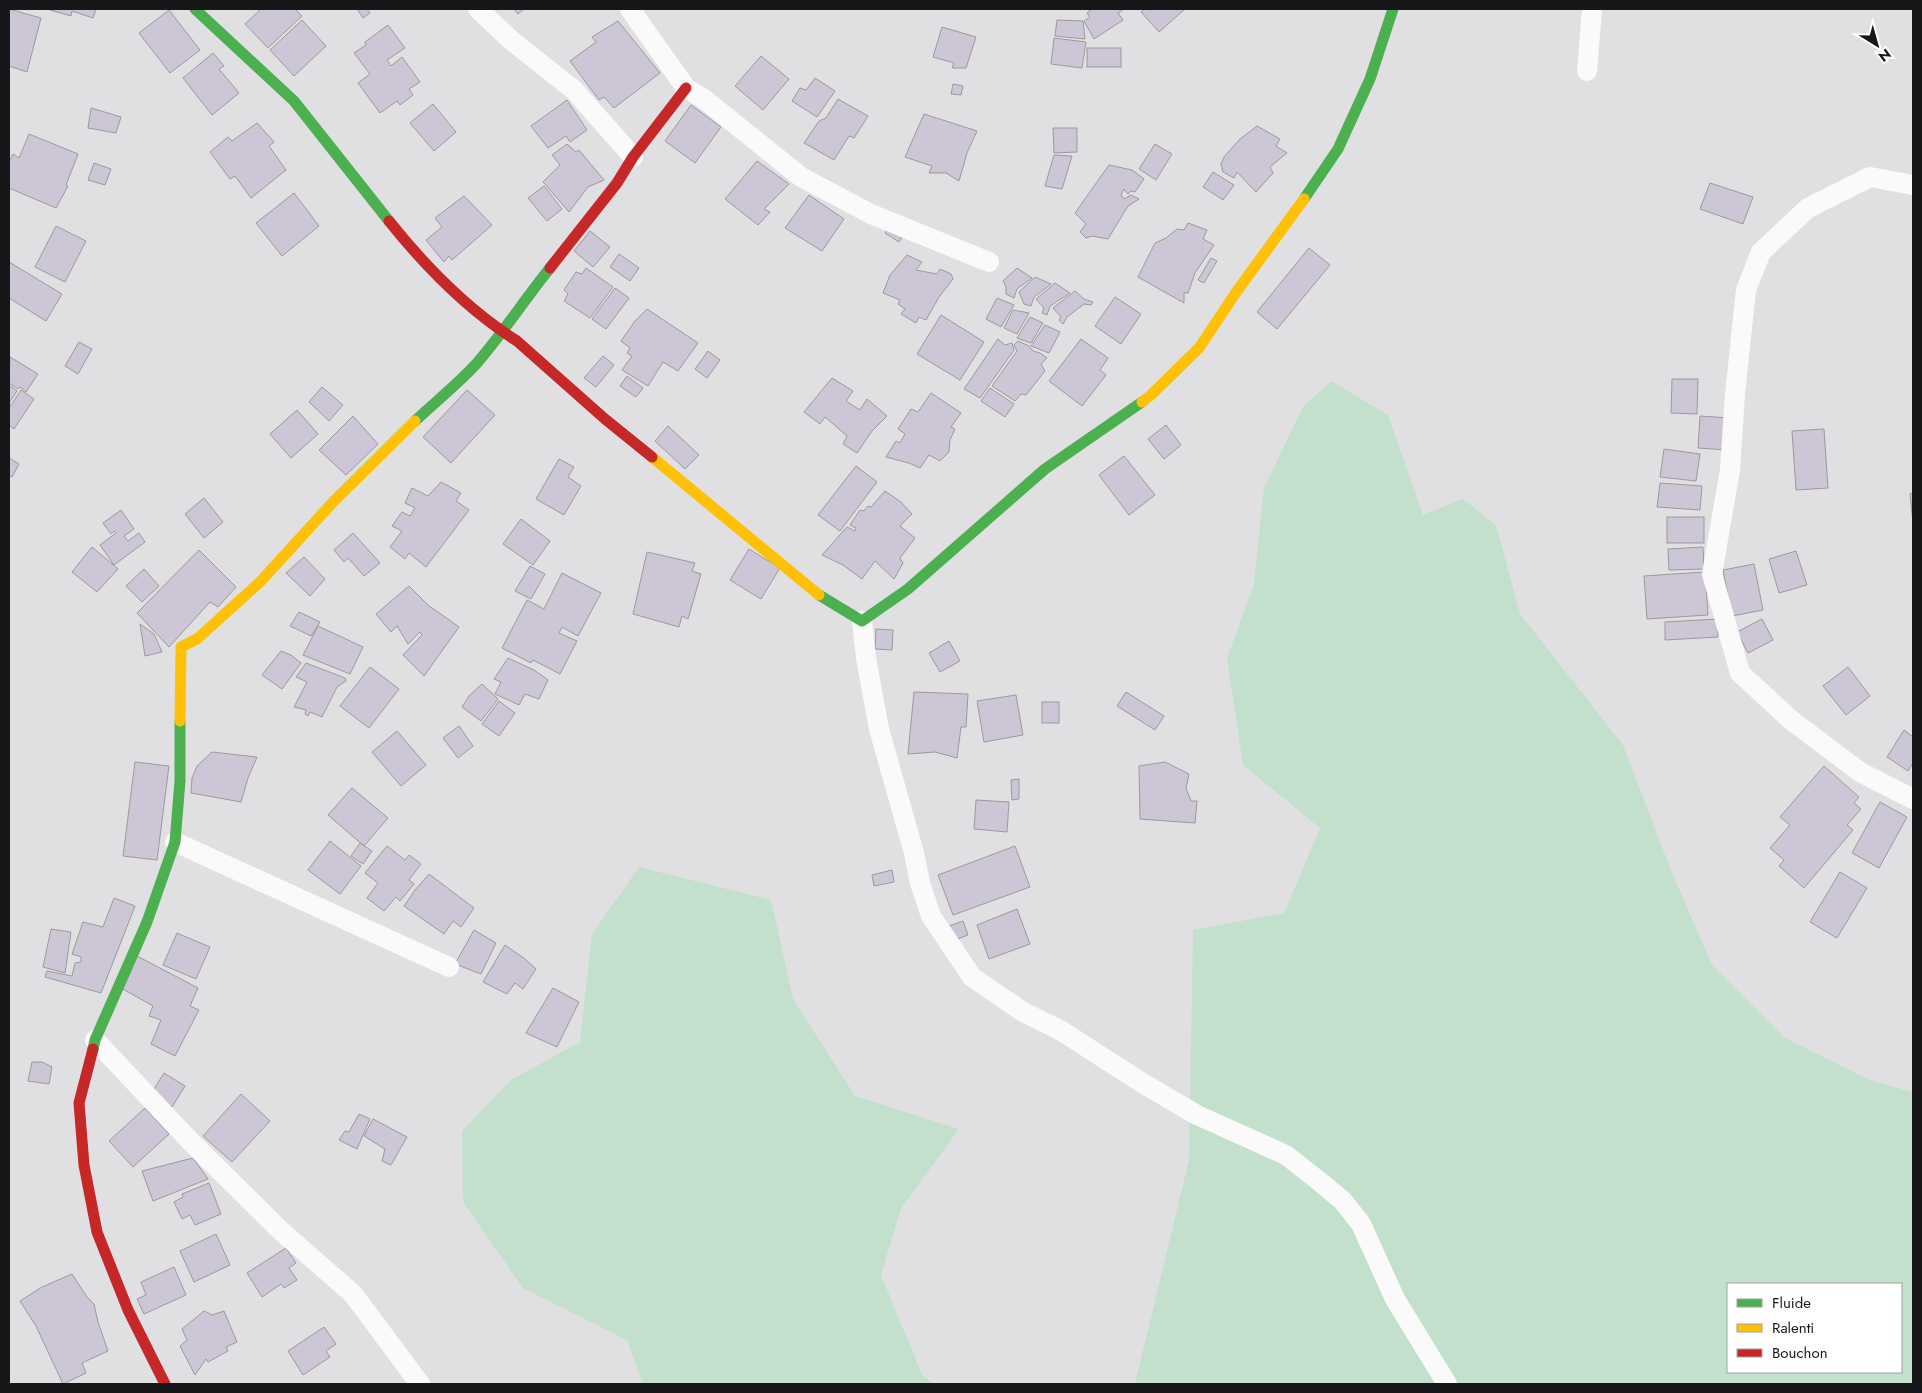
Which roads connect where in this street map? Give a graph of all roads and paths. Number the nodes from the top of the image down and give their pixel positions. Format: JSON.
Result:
{"nodes":[{"id":1,"x":195,"y":9,"type":"edge"},
{"id":2,"x":478,"y":9,"type":"edge"},
{"id":3,"x":630,"y":9,"type":"edge"},
{"id":4,"x":1393,"y":9,"type":"edge"},
{"id":5,"x":1592,"y":9,"type":"edge"},
{"id":6,"x":1586,"y":70,"type":"dead end"},
{"id":7,"x":686,"y":88,"type":"junction"},
{"id":8,"x":633,"y":157,"type":"junction"},
{"id":9,"x":1913,"y":185,"type":"edge"},
{"id":10,"x":989,"y":262,"type":"dead end"},
{"id":11,"x":503,"y":332,"type":"junction"},
{"id":12,"x":862,"y":620,"type":"junction"},
{"id":13,"x":1913,"y":800,"type":"edge"},
{"id":14,"x":174,"y":842,"type":"junction"},
{"id":15,"x":449,"y":967,"type":"dead end"},
{"id":16,"x":95,"y":1040,"type":"junction"},
{"id":17,"x":165,"y":1384,"type":"edge"},
{"id":18,"x":420,"y":1384,"type":"edge"},
{"id":19,"x":1447,"y":1384,"type":"edge"}],
"edges":[{"from":1,"to":11,"type":"street"},
{"from":2,"to":8,"type":"street"},
{"from":3,"to":7,"type":"street"},
{"from":4,"to":12,"type":"street"},
{"from":5,"to":6,"type":"street"},
{"from":7,"to":8,"type":"street"},
{"from":7,"to":10,"type":"street"},
{"from":8,"to":11,"type":"street"},
{"from":9,"to":13,"type":"street"},
{"from":11,"to":12,"type":"street"},
{"from":11,"to":14,"type":"street"},
{"from":12,"to":19,"type":"street"},
{"from":14,"to":15,"type":"street"},
{"from":14,"to":16,"type":"street"},
{"from":16,"to":17,"type":"street"},
{"from":16,"to":18,"type":"street"}]}
